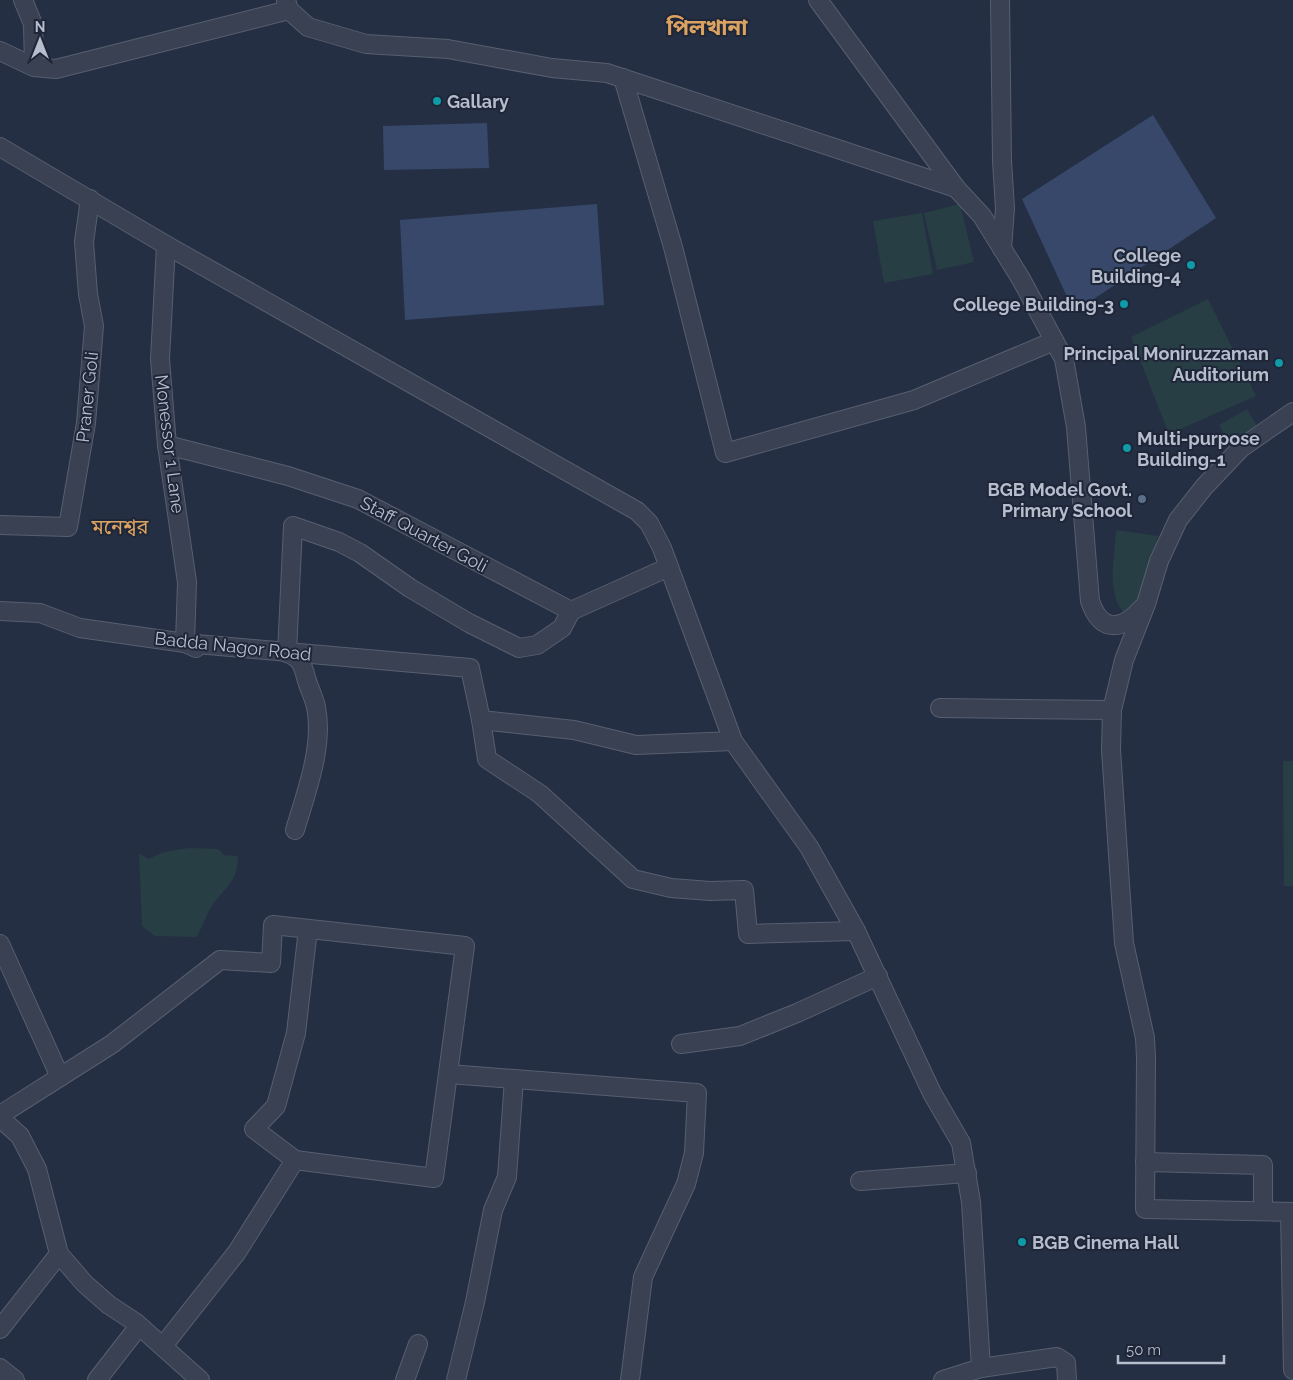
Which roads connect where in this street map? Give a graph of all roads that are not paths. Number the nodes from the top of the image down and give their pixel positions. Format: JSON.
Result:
{"nodes":[{"id":1,"x":23,"y":0,"type":"edge"},
{"id":2,"x":818,"y":0,"type":"edge"},
{"id":3,"x":1000,"y":0,"type":"edge"},
{"id":4,"x":288,"y":5,"type":"edge"},
{"id":5,"x":0,"y":51,"type":"edge"},
{"id":6,"x":34,"y":67,"type":"junction"},
{"id":7,"x":623,"y":78,"type":"junction"},
{"id":8,"x":0,"y":147,"type":"edge"},
{"id":9,"x":956,"y":188,"type":"junction"},
{"id":10,"x":90,"y":199,"type":"junction"},
{"id":11,"x":166,"y":245,"type":"junction"},
{"id":12,"x":1002,"y":249,"type":"junction"},
{"id":13,"x":1054,"y":341,"type":"junction"},
{"id":14,"x":1293,"y":412,"type":"edge"},
{"id":15,"x":167,"y":445,"type":"junction"},
{"id":16,"x":0,"y":525,"type":"edge"},
{"id":17,"x":669,"y":567,"type":"junction"},
{"id":18,"x":1146,"y":604,"type":"junction"},
{"id":19,"x":0,"y":611,"type":"edge"},
{"id":20,"x":571,"y":611,"type":"junction"},
{"id":21,"x":193,"y":647,"type":"junction"},
{"id":22,"x":286,"y":653,"type":"junction"},
{"id":23,"x":940,"y":708,"type":"dead end"},
{"id":24,"x":1112,"y":710,"type":"junction"},
{"id":25,"x":481,"y":720,"type":"junction"},
{"id":26,"x":733,"y":741,"type":"junction"},
{"id":27,"x":295,"y":830,"type":"dead end"},
{"id":28,"x":308,"y":929,"type":"junction"},
{"id":29,"x":856,"y":931,"type":"junction"},
{"id":30,"x":0,"y":944,"type":"edge"},
{"id":31,"x":878,"y":976,"type":"junction"},
{"id":32,"x":681,"y":1044,"type":"dead end"},
{"id":33,"x":449,"y":1074,"type":"junction"},
{"id":34,"x":60,"y":1077,"type":"junction"},
{"id":35,"x":514,"y":1079,"type":"junction"},
{"id":36,"x":0,"y":1117,"type":"edge"},
{"id":37,"x":295,"y":1160,"type":"junction"},
{"id":38,"x":1145,"y":1162,"type":"junction"},
{"id":39,"x":967,"y":1173,"type":"junction"},
{"id":40,"x":860,"y":1181,"type":"dead end"},
{"id":41,"x":1263,"y":1211,"type":"junction"},
{"id":42,"x":1291,"y":1212,"type":"edge"},
{"id":43,"x":59,"y":1254,"type":"junction"},
{"id":44,"x":139,"y":1326,"type":"junction"},
{"id":45,"x":0,"y":1329,"type":"edge"},
{"id":46,"x":418,"y":1344,"type":"dead end"},
{"id":47,"x":163,"y":1346,"type":"junction"},
{"id":48,"x":0,"y":1368,"type":"edge"},
{"id":49,"x":980,"y":1368,"type":"junction"},
{"id":50,"x":1293,"y":1370,"type":"edge"},
{"id":51,"x":15,"y":1380,"type":"edge"},
{"id":52,"x":96,"y":1380,"type":"edge"},
{"id":53,"x":200,"y":1380,"type":"edge"},
{"id":54,"x":405,"y":1380,"type":"edge"},
{"id":55,"x":456,"y":1380,"type":"edge"},
{"id":56,"x":630,"y":1380,"type":"edge"},
{"id":57,"x":943,"y":1380,"type":"edge"},
{"id":58,"x":1067,"y":1380,"type":"edge"}],
"edges":[{"from":1,"to":6,"type":"street"},
{"from":2,"to":9,"type":"street"},
{"from":3,"to":12,"type":"street"},
{"from":4,"to":6,"type":"street"},
{"from":4,"to":7,"type":"street"},
{"from":5,"to":6,"type":"street"},
{"from":7,"to":9,"type":"street"},
{"from":7,"to":13,"type":"street"},
{"from":8,"to":10,"type":"street"},
{"from":9,"to":12,"type":"street"},
{"from":10,"to":11,"type":"street"},
{"from":10,"to":16,"type":"street","name":"Praner Goli"},
{"from":11,"to":15,"type":"street","name":"Monessor 1 Lane"},
{"from":11,"to":17,"type":"street"},
{"from":12,"to":13,"type":"street"},
{"from":13,"to":18,"type":"street"},
{"from":14,"to":18,"type":"street"},
{"from":15,"to":20,"type":"street","name":"Staff Quarter Goli"},
{"from":15,"to":21,"type":"street","name":"Monessor 1 Lane"},
{"from":17,"to":20,"type":"street"},
{"from":17,"to":26,"type":"street"},
{"from":18,"to":24,"type":"street"},
{"from":19,"to":21,"type":"street","name":"Badda Nagor Road"},
{"from":20,"to":22,"type":"street"},
{"from":21,"to":22,"type":"street","name":"Badda Nagor Road"},
{"from":22,"to":25,"type":"street","name":"Badda Nagor Road"},
{"from":22,"to":27,"type":"street"},
{"from":23,"to":24,"type":"street"},
{"from":24,"to":38,"type":"street"},
{"from":25,"to":26,"type":"street"},
{"from":25,"to":29,"type":"street"},
{"from":26,"to":29,"type":"street"},
{"from":28,"to":33,"type":"street"},
{"from":28,"to":34,"type":"street"},
{"from":28,"to":37,"type":"street"},
{"from":29,"to":31,"type":"street"},
{"from":30,"to":34,"type":"street"},
{"from":31,"to":32,"type":"street"},
{"from":31,"to":39,"type":"street"},
{"from":33,"to":35,"type":"street"},
{"from":33,"to":37,"type":"street"},
{"from":34,"to":36,"type":"street"},
{"from":35,"to":55,"type":"street"},
{"from":35,"to":56,"type":"street"},
{"from":36,"to":43,"type":"street"},
{"from":37,"to":47,"type":"street"},
{"from":38,"to":41,"type":"street"},
{"from":38,"to":41,"type":"street"},
{"from":39,"to":40,"type":"street"},
{"from":39,"to":49,"type":"street"},
{"from":41,"to":42,"type":"street"},
{"from":42,"to":50,"type":"street"},
{"from":43,"to":44,"type":"street"},
{"from":43,"to":45,"type":"street"},
{"from":44,"to":47,"type":"street"},
{"from":44,"to":52,"type":"street"},
{"from":46,"to":54,"type":"street"},
{"from":47,"to":53,"type":"street"},
{"from":48,"to":51,"type":"street"},
{"from":49,"to":57,"type":"street"},
{"from":49,"to":58,"type":"street"}]}
